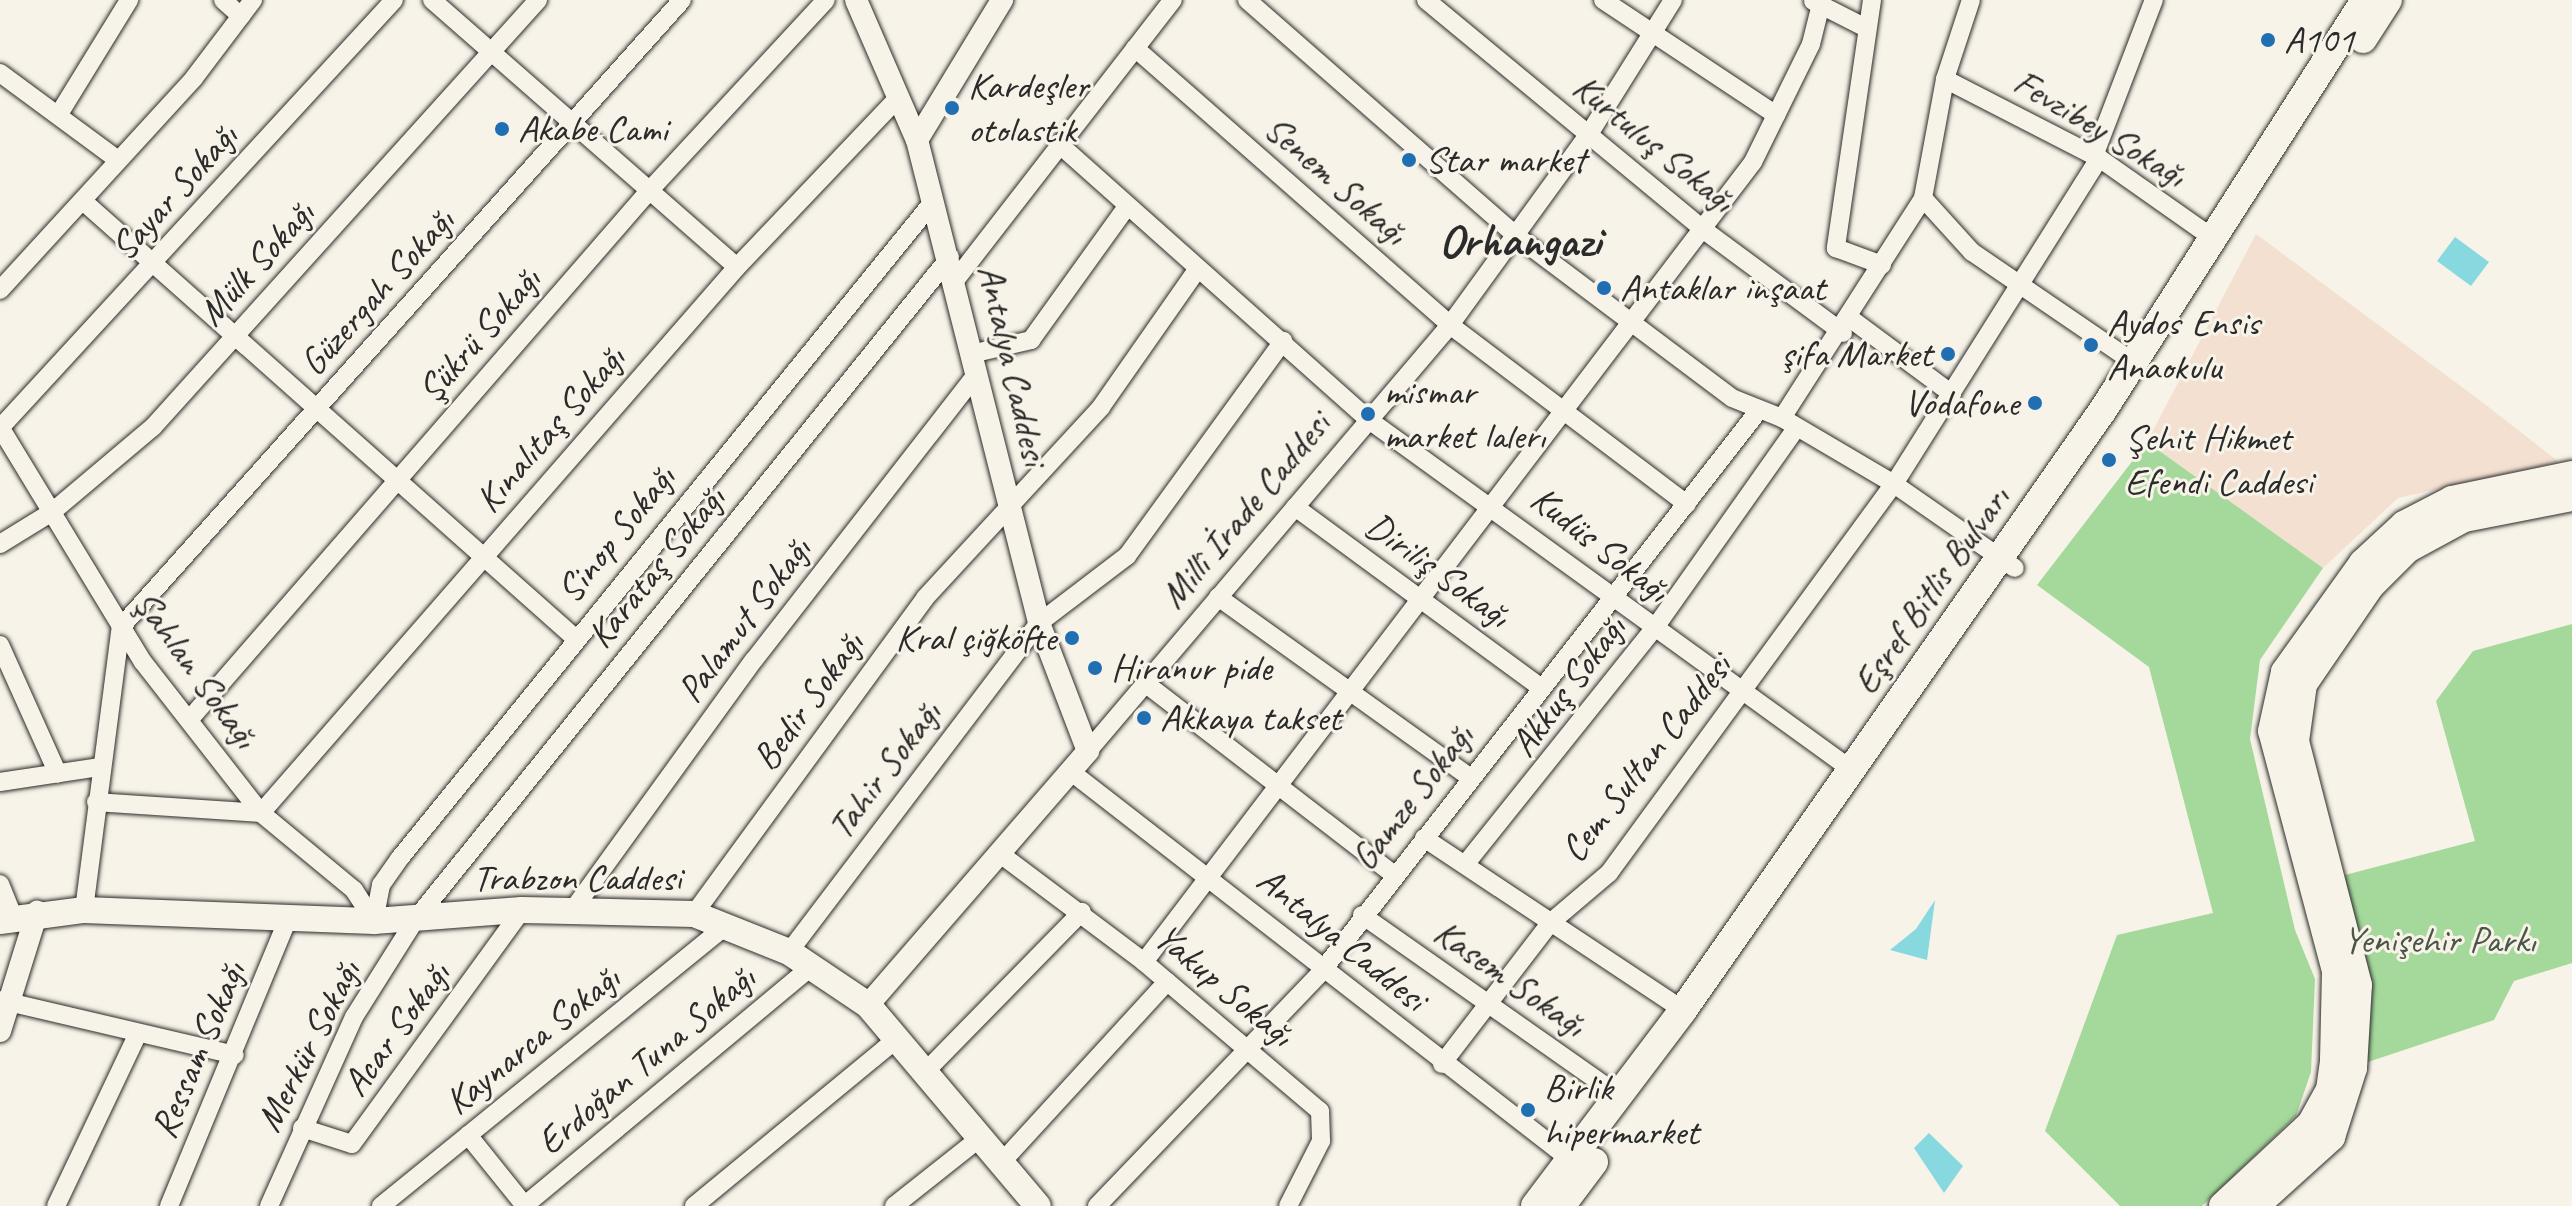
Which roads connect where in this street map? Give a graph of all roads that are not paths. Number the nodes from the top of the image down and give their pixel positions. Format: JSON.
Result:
{"nodes":[{"id":1,"x":129,"y":0,"type":"edge"},
{"id":2,"x":223,"y":0,"type":"edge"},
{"id":3,"x":253,"y":0,"type":"edge"},
{"id":4,"x":394,"y":0,"type":"edge"},
{"id":5,"x":432,"y":0,"type":"edge"},
{"id":6,"x":538,"y":0,"type":"edge"},
{"id":7,"x":682,"y":0,"type":"edge"},
{"id":8,"x":826,"y":0,"type":"edge"},
{"id":9,"x":856,"y":0,"type":"edge"},
{"id":10,"x":1002,"y":0,"type":"edge"},
{"id":11,"x":1173,"y":0,"type":"edge"},
{"id":12,"x":1247,"y":0,"type":"edge"},
{"id":13,"x":1426,"y":0,"type":"edge"},
{"id":14,"x":1603,"y":0,"type":"edge"},
{"id":15,"x":1673,"y":0,"type":"edge"},
{"id":16,"x":1872,"y":0,"type":"edge"},
{"id":17,"x":1971,"y":0,"type":"edge"},
{"id":18,"x":2154,"y":0,"type":"edge"},
{"id":19,"x":2365,"y":0,"type":"edge"},
{"id":20,"x":2388,"y":0,"type":"edge"},
{"id":21,"x":1818,"y":1,"type":"edge"},
{"id":22,"x":241,"y":16,"type":"junction"},
{"id":23,"x":1866,"y":28,"type":"junction"},
{"id":24,"x":1650,"y":37,"type":"junction"},
{"id":25,"x":1135,"y":48,"type":"junction"},
{"id":26,"x":492,"y":53,"type":"junction"},
{"id":27,"x":0,"y":73,"type":"edge"},
{"id":28,"x":1945,"y":79,"type":"junction"},
{"id":29,"x":899,"y":97,"type":"junction"},
{"id":30,"x":59,"y":114,"type":"junction"},
{"id":31,"x":1776,"y":115,"type":"junction"},
{"id":32,"x":572,"y":126,"type":"junction"},
{"id":33,"x":1589,"y":134,"type":"junction"},
{"id":34,"x":917,"y":140,"type":"junction"},
{"id":35,"x":1059,"y":144,"type":"junction"},
{"id":36,"x":2096,"y":157,"type":"junction"},
{"id":37,"x":118,"y":160,"type":"junction"},
{"id":38,"x":649,"y":191,"type":"junction"},
{"id":39,"x":1923,"y":198,"type":"junction"},
{"id":40,"x":83,"y":201,"type":"junction"},
{"id":41,"x":933,"y":202,"type":"junction"},
{"id":42,"x":1126,"y":208,"type":"junction"},
{"id":43,"x":1704,"y":230,"type":"junction"},
{"id":44,"x":1515,"y":235,"type":"junction"},
{"id":45,"x":2217,"y":241,"type":"junction"},
{"id":46,"x":1882,"y":265,"type":"junction"},
{"id":47,"x":153,"y":266,"type":"junction"},
{"id":48,"x":737,"y":267,"type":"junction"},
{"id":49,"x":954,"y":268,"type":"junction"},
{"id":50,"x":1195,"y":273,"type":"junction"},
{"id":51,"x":2023,"y":286,"type":"junction"},
{"id":52,"x":0,"y":290,"type":"edge"},
{"id":53,"x":1636,"y":323,"type":"junction"},
{"id":54,"x":1450,"y":325,"type":"junction"},
{"id":55,"x":1847,"y":326,"type":"junction"},
{"id":56,"x":236,"y":337,"type":"junction"},
{"id":57,"x":1283,"y":341,"type":"junction"},
{"id":58,"x":2135,"y":363,"type":"junction"},
{"id":59,"x":974,"y":364,"type":"junction"},
{"id":60,"x":1952,"y":394,"type":"junction"},
{"id":61,"x":319,"y":407,"type":"junction"},
{"id":62,"x":1565,"y":409,"type":"junction"},
{"id":63,"x":1759,"y":410,"type":"junction"},
{"id":64,"x":1369,"y":420,"type":"junction"},
{"id":65,"x":1790,"y":422,"type":"junction"},
{"id":66,"x":0,"y":427,"type":"edge"},
{"id":67,"x":2572,"y":475,"type":"edge"},
{"id":68,"x":395,"y":482,"type":"junction"},
{"id":69,"x":1894,"y":484,"type":"junction"},
{"id":70,"x":2572,"y":497,"type":"edge"},
{"id":71,"x":1687,"y":504,"type":"junction"},
{"id":72,"x":1494,"y":505,"type":"junction"},
{"id":73,"x":1295,"y":507,"type":"junction"},
{"id":74,"x":1010,"y":509,"type":"junction"},
{"id":75,"x":52,"y":512,"type":"junction"},
{"id":76,"x":0,"y":544,"type":"edge"},
{"id":77,"x":482,"y":559,"type":"junction"},
{"id":78,"x":2008,"y":563,"type":"junction"},
{"id":79,"x":1613,"y":594,"type":"junction"},
{"id":80,"x":1218,"y":597,"type":"junction"},
{"id":81,"x":1424,"y":602,"type":"junction"},
{"id":82,"x":1039,"y":623,"type":"junction"},
{"id":83,"x":121,"y":627,"type":"junction"},
{"id":84,"x":1654,"y":629,"type":"junction"},
{"id":85,"x":575,"y":638,"type":"junction"},
{"id":86,"x":0,"y":645,"type":"edge"},
{"id":87,"x":1145,"y":683,"type":"junction"},
{"id":88,"x":1541,"y":688,"type":"junction"},
{"id":89,"x":1741,"y":692,"type":"junction"},
{"id":90,"x":1352,"y":693,"type":"junction"},
{"id":91,"x":189,"y":720,"type":"junction"},
{"id":92,"x":1088,"y":751,"type":"junction"},
{"id":93,"x":99,"y":767,"type":"junction"},
{"id":94,"x":1852,"y":770,"type":"junction"},
{"id":95,"x":1070,"y":771,"type":"junction"},
{"id":96,"x":58,"y":774,"type":"junction"},
{"id":97,"x":1471,"y":778,"type":"junction"},
{"id":98,"x":0,"y":782,"type":"edge"},
{"id":99,"x":1281,"y":787,"type":"junction"},
{"id":100,"x":96,"y":802,"type":"junction"},
{"id":101,"x":261,"y":813,"type":"junction"},
{"id":102,"x":1424,"y":838,"type":"junction"},
{"id":103,"x":999,"y":853,"type":"junction"},
{"id":104,"x":1467,"y":862,"type":"junction"},
{"id":105,"x":1394,"y":875,"type":"junction"},
{"id":106,"x":1210,"y":880,"type":"junction"},
{"id":107,"x":0,"y":884,"type":"edge"},
{"id":108,"x":84,"y":910,"type":"junction"},
{"id":109,"x":522,"y":910,"type":"junction"},
{"id":110,"x":572,"y":911,"type":"junction"},
{"id":111,"x":1082,"y":912,"type":"junction"},
{"id":112,"x":694,"y":914,"type":"junction"},
{"id":113,"x":1362,"y":915,"type":"junction"},
{"id":114,"x":17,"y":916,"type":"edge"},
{"id":115,"x":288,"y":919,"type":"junction"},
{"id":116,"x":415,"y":920,"type":"junction"},
{"id":117,"x":374,"y":921,"type":"junction"},
{"id":118,"x":1550,"y":923,"type":"junction"},
{"id":119,"x":726,"y":926,"type":"junction"},
{"id":120,"x":789,"y":952,"type":"junction"},
{"id":121,"x":1144,"y":962,"type":"junction"},
{"id":122,"x":811,"y":967,"type":"junction"},
{"id":123,"x":1322,"y":971,"type":"junction"},
{"id":124,"x":1167,"y":982,"type":"junction"},
{"id":125,"x":6,"y":1000,"type":"edge"},
{"id":126,"x":868,"y":1005,"type":"junction"},
{"id":127,"x":1488,"y":1006,"type":"junction"},
{"id":128,"x":1683,"y":1010,"type":"junction"},
{"id":129,"x":0,"y":1031,"type":"edge"},
{"id":130,"x":138,"y":1033,"type":"junction"},
{"id":131,"x":899,"y":1037,"type":"junction"},
{"id":132,"x":1252,"y":1050,"type":"junction"},
{"id":133,"x":235,"y":1055,"type":"junction"},
{"id":134,"x":1442,"y":1064,"type":"junction"},
{"id":135,"x":928,"y":1069,"type":"junction"},
{"id":136,"x":1620,"y":1096,"type":"junction"},
{"id":137,"x":302,"y":1128,"type":"junction"},
{"id":138,"x":468,"y":1135,"type":"junction"},
{"id":139,"x":981,"y":1137,"type":"junction"},
{"id":140,"x":1572,"y":1161,"type":"junction"},
{"id":141,"x":1001,"y":1163,"type":"junction"},
{"id":142,"x":56,"y":1206,"type":"edge"},
{"id":143,"x":169,"y":1206,"type":"edge"},
{"id":144,"x":269,"y":1206,"type":"edge"},
{"id":145,"x":381,"y":1206,"type":"edge"},
{"id":146,"x":524,"y":1206,"type":"edge"},
{"id":147,"x":694,"y":1206,"type":"edge"},
{"id":148,"x":894,"y":1206,"type":"edge"},
{"id":149,"x":1038,"y":1206,"type":"edge"},
{"id":150,"x":1097,"y":1206,"type":"edge"},
{"id":151,"x":1288,"y":1206,"type":"edge"},
{"id":152,"x":1535,"y":1206,"type":"edge"},
{"id":153,"x":1561,"y":1206,"type":"edge"},
{"id":154,"x":2223,"y":1206,"type":"edge"},
{"id":155,"x":2255,"y":1206,"type":"edge"}],
"edges":[{"from":1,"to":30,"type":"street"},
{"from":2,"to":22,"type":"street"},
{"from":3,"to":22,"type":"street"},
{"from":4,"to":47,"type":"street","name":"Sayar Sokağı"},
{"from":5,"to":26,"type":"street"},
{"from":6,"to":26,"type":"street","name":"Mülk Sokağı"},
{"from":7,"to":32,"type":"street","name":"Güzergah Sokağı"},
{"from":8,"to":38,"type":"street","name":"Şükrü Sokağı"},
{"from":9,"to":29,"type":"street","name":"Antalya Caddesi"},
{"from":10,"to":34,"type":"street"},
{"from":11,"to":25,"type":"street","name":"Karataş Sokağı"},
{"from":12,"to":44,"type":"street"},
{"from":13,"to":33,"type":"street","name":"Kurtuluş Sokağı"},
{"from":14,"to":24,"type":"street"},
{"from":15,"to":24,"type":"street","name":"Millî İrade Caddesi"},
{"from":16,"to":23,"type":"street"},
{"from":17,"to":28,"type":"street"},
{"from":18,"to":36,"type":"street","name":"Cem Sultan Caddesi"},
{"from":19,"to":45,"type":"main road","name":"Eşref Bitlis Bulvarı"},
{"from":20,"to":78,"type":"main road","name":"Eşref Bitlis Bulvarı"},
{"from":21,"to":23,"type":"street"},
{"from":21,"to":31,"type":"street"},
{"from":22,"to":37,"type":"street"},
{"from":23,"to":46,"type":"street"},
{"from":24,"to":31,"type":"street"},
{"from":24,"to":33,"type":"street","name":"Millî İrade Caddesi"},
{"from":25,"to":35,"type":"street","name":"Karataş Sokağı"},
{"from":25,"to":54,"type":"street","name":"Senem Sokağı"},
{"from":26,"to":32,"type":"street"},
{"from":26,"to":56,"type":"street","name":"Mülk Sokağı"},
{"from":27,"to":30,"type":"street"},
{"from":28,"to":36,"type":"street","name":"Fevzibey Sokağı"},
{"from":28,"to":39,"type":"street"},
{"from":29,"to":34,"type":"street","name":"Antalya Caddesi"},
{"from":29,"to":48,"type":"street","name":"Kınalıtaş Sokağı"},
{"from":30,"to":37,"type":"street"},
{"from":31,"to":43,"type":"street"},
{"from":32,"to":38,"type":"street"},
{"from":32,"to":61,"type":"street","name":"Güzergah Sokağı"},
{"from":33,"to":43,"type":"street","name":"Kurtuluş Sokağı"},
{"from":33,"to":44,"type":"street","name":"Millî İrade Caddesi"},
{"from":34,"to":41,"type":"street","name":"Antalya Caddesi"},
{"from":35,"to":42,"type":"street","name":"Kudüs Sokağı"},
{"from":35,"to":49,"type":"street","name":"Karataş Sokağı"},
{"from":36,"to":45,"type":"street","name":"Fevzibey Sokağı"},
{"from":36,"to":51,"type":"street","name":"Cem Sultan Caddesi"},
{"from":37,"to":40,"type":"street"},
{"from":38,"to":48,"type":"street"},
{"from":38,"to":68,"type":"street","name":"Şükrü Sokağı"},
{"from":39,"to":46,"type":"street"},
{"from":39,"to":51,"type":"street"},
{"from":40,"to":47,"type":"street"},
{"from":40,"to":52,"type":"street"},
{"from":41,"to":49,"type":"street","name":"Antalya Caddesi"},
{"from":41,"to":85,"type":"street","name":"Sinop Sokağı"},
{"from":42,"to":50,"type":"street","name":"Kudüs Sokağı"},
{"from":42,"to":59,"type":"street"},
{"from":43,"to":53,"type":"street"},
{"from":43,"to":55,"type":"street","name":"Kurtuluş Sokağı"},
{"from":44,"to":53,"type":"street"},
{"from":44,"to":54,"type":"street","name":"Millî İrade Caddesi"},
{"from":45,"to":58,"type":"main road","name":"Eşref Bitlis Bulvarı"},
{"from":46,"to":55,"type":"street"},
{"from":47,"to":56,"type":"street"},
{"from":47,"to":66,"type":"street","name":"Sayar Sokağı"},
{"from":48,"to":77,"type":"street","name":"Kınalıtaş Sokağı"},
{"from":49,"to":59,"type":"street","name":"Antalya Caddesi"},
{"from":49,"to":116,"type":"street","name":"Karataş Sokağı"},
{"from":50,"to":57,"type":"street","name":"Kudüs Sokağı"},
{"from":50,"to":74,"type":"street","name":"Bedir Sokağı"},
{"from":51,"to":58,"type":"street"},
{"from":51,"to":60,"type":"street","name":"Cem Sultan Caddesi"},
{"from":53,"to":62,"type":"street"},
{"from":53,"to":63,"type":"street"},
{"from":54,"to":62,"type":"street","name":"Senem Sokağı"},
{"from":54,"to":64,"type":"street","name":"Millî İrade Caddesi"},
{"from":55,"to":60,"type":"street","name":"Kurtuluş Sokağı"},
{"from":55,"to":65,"type":"street"},
{"from":56,"to":61,"type":"street"},
{"from":56,"to":75,"type":"street","name":"Mülk Sokağı"},
{"from":57,"to":64,"type":"street","name":"Kudüs Sokağı"},
{"from":57,"to":82,"type":"street","name":"Tahir Sokağı"},
{"from":58,"to":78,"type":"main road","name":"Eşref Bitlis Bulvarı"},
{"from":59,"to":74,"type":"street","name":"Antalya Caddesi"},
{"from":59,"to":110,"type":"street","name":"Palamut Sokağı"},
{"from":60,"to":69,"type":"street","name":"Cem Sultan Caddesi"},
{"from":61,"to":68,"type":"street"},
{"from":61,"to":83,"type":"street","name":"Güzergah Sokağı"},
{"from":62,"to":71,"type":"street","name":"Senem Sokağı"},
{"from":62,"to":72,"type":"street"},
{"from":63,"to":65,"type":"street"},
{"from":63,"to":71,"type":"street","name":"Gamze Sokağı"},
{"from":64,"to":72,"type":"street","name":"Kudüs Sokağı"},
{"from":64,"to":73,"type":"street","name":"Millî İrade Caddesi"},
{"from":65,"to":69,"type":"street"},
{"from":65,"to":84,"type":"street","name":"Akkuş Sokağı"},
{"from":66,"to":75,"type":"street","name":"Şahlan Sokağı"},
{"from":67,"to":154,"type":"main road"},
{"from":68,"to":77,"type":"street"},
{"from":68,"to":91,"type":"street","name":"Şükrü Sokağı"},
{"from":69,"to":78,"type":"street"},
{"from":69,"to":89,"type":"street","name":"Cem Sultan Caddesi"},
{"from":70,"to":155,"type":"main road"},
{"from":71,"to":79,"type":"street","name":"Gamze Sokağı"},
{"from":72,"to":79,"type":"street","name":"Kudüs Sokağı"},
{"from":72,"to":81,"type":"street"},
{"from":73,"to":80,"type":"street","name":"Millî İrade Caddesi"},
{"from":73,"to":81,"type":"street","name":"Diriliş Sokağı"},
{"from":74,"to":82,"type":"street","name":"Antalya Caddesi"},
{"from":74,"to":112,"type":"street","name":"Bedir Sokağı"},
{"from":75,"to":76,"type":"street","name":"Mülk Sokağı"},
{"from":75,"to":83,"type":"street","name":"Şahlan Sokağı"},
{"from":77,"to":85,"type":"street"},
{"from":77,"to":101,"type":"street","name":"Kınalıtaş Sokağı"},
{"from":78,"to":94,"type":"main road","name":"Eşref Bitlis Bulvarı"},
{"from":78,"to":153,"type":"main road","name":"Eşref Bitlis Bulvarı"},
{"from":79,"to":84,"type":"street","name":"Kudüs Sokağı"},
{"from":79,"to":88,"type":"street","name":"Gamze Sokağı"},
{"from":80,"to":87,"type":"street","name":"Millî İrade Caddesi"},
{"from":80,"to":90,"type":"street"},
{"from":81,"to":88,"type":"street","name":"Diriliş Sokağı"},
{"from":81,"to":90,"type":"street"},
{"from":82,"to":92,"type":"street","name":"Antalya Caddesi"},
{"from":82,"to":120,"type":"street","name":"Tahir Sokağı"},
{"from":83,"to":91,"type":"street","name":"Şahlan Sokağı"},
{"from":83,"to":93,"type":"street"},
{"from":84,"to":89,"type":"street","name":"Kudüs Sokağı"},
{"from":84,"to":104,"type":"street","name":"Akkuş Sokağı"},
{"from":85,"to":117,"type":"street","name":"Sinop Sokağı"},
{"from":86,"to":96,"type":"street"},
{"from":87,"to":92,"type":"street","name":"Millî İrade Caddesi"},
{"from":87,"to":99,"type":"street"},
{"from":88,"to":97,"type":"street","name":"Gamze Sokağı"},
{"from":89,"to":94,"type":"street","name":"Kudüs Sokağı"},
{"from":89,"to":118,"type":"street","name":"Cem Sultan Caddesi"},
{"from":90,"to":97,"type":"street"},
{"from":90,"to":99,"type":"street"},
{"from":91,"to":101,"type":"street","name":"Şahlan Sokağı"},
{"from":92,"to":95,"type":"street","name":"Millî İrade Caddesi"},
{"from":93,"to":96,"type":"street"},
{"from":93,"to":100,"type":"street"},
{"from":94,"to":128,"type":"main road","name":"Eşref Bitlis Bulvarı"},
{"from":95,"to":103,"type":"street","name":"Millî İrade Caddesi"},
{"from":95,"to":106,"type":"street","name":"Antalya Caddesi"},
{"from":96,"to":98,"type":"street"},
{"from":97,"to":102,"type":"street","name":"Gamze Sokağı"},
{"from":99,"to":105,"type":"street"},
{"from":99,"to":106,"type":"street"},
{"from":100,"to":101,"type":"street"},
{"from":100,"to":108,"type":"street"},
{"from":101,"to":117,"type":"street","name":"Şahlan Sokağı"},
{"from":102,"to":104,"type":"street"},
{"from":102,"to":105,"type":"street","name":"Gamze Sokağı"},
{"from":103,"to":111,"type":"street","name":"Yakup Sokağı"},
{"from":103,"to":126,"type":"street","name":"Millî İrade Caddesi"},
{"from":104,"to":118,"type":"street"},
{"from":105,"to":113,"type":"street","name":"Gamze Sokağı"},
{"from":106,"to":121,"type":"street"},
{"from":106,"to":123,"type":"street","name":"Antalya Caddesi"},
{"from":107,"to":114,"type":"street"},
{"from":108,"to":114,"type":"main road","name":"Trabzon Caddesi"},
{"from":108,"to":115,"type":"main road","name":"Trabzon Caddesi"},
{"from":109,"to":110,"type":"main road","name":"Trabzon Caddesi"},
{"from":109,"to":116,"type":"main road","name":"Trabzon Caddesi"},
{"from":109,"to":137,"type":"street","name":"Acar Sokağı"},
{"from":110,"to":112,"type":"main road","name":"Trabzon Caddesi"},
{"from":111,"to":121,"type":"street","name":"Yakup Sokağı"},
{"from":111,"to":135,"type":"street"},
{"from":112,"to":119,"type":"main road","name":"Trabzon Caddesi"},
{"from":113,"to":123,"type":"street","name":"Gamze Sokağı"},
{"from":113,"to":127,"type":"street","name":"Kasem Sokağı"},
{"from":114,"to":125,"type":"street"},
{"from":115,"to":117,"type":"main road","name":"Trabzon Caddesi"},
{"from":115,"to":133,"type":"street","name":"Ressam Sokağı"},
{"from":116,"to":117,"type":"main road","name":"Trabzon Caddesi"},
{"from":116,"to":137,"type":"street","name":"Merkür Sokağı"},
{"from":118,"to":127,"type":"street","name":"Cem Sultan Caddesi"},
{"from":118,"to":128,"type":"street"},
{"from":119,"to":120,"type":"main road","name":"Trabzon Caddesi"},
{"from":119,"to":138,"type":"street","name":"Kaynarca Sokağı"},
{"from":120,"to":122,"type":"main road","name":"Trabzon Caddesi"},
{"from":121,"to":124,"type":"street","name":"Yakup Sokağı"},
{"from":122,"to":126,"type":"main road","name":"Trabzon Caddesi"},
{"from":122,"to":146,"type":"street","name":"Erdoğan Tuna Sokağı"},
{"from":123,"to":132,"type":"street","name":"Gamze Sokağı"},
{"from":123,"to":134,"type":"street","name":"Antalya Caddesi"},
{"from":124,"to":132,"type":"street","name":"Yakup Sokağı"},
{"from":124,"to":141,"type":"street"},
{"from":125,"to":129,"type":"street"},
{"from":125,"to":130,"type":"street"},
{"from":126,"to":131,"type":"main road","name":"Trabzon Caddesi"},
{"from":127,"to":134,"type":"street","name":"Cem Sultan Caddesi"},
{"from":127,"to":136,"type":"street","name":"Kasem Sokağı"},
{"from":128,"to":136,"type":"main road","name":"Eşref Bitlis Bulvarı"},
{"from":130,"to":133,"type":"street"},
{"from":130,"to":142,"type":"street"},
{"from":131,"to":135,"type":"main road","name":"Trabzon Caddesi"},
{"from":131,"to":147,"type":"street"},
{"from":132,"to":150,"type":"street","name":"Gamze Sokağı"},
{"from":132,"to":151,"type":"street","name":"Yakup Sokağı"},
{"from":133,"to":143,"type":"street","name":"Ressam Sokağı"},
{"from":134,"to":140,"type":"street","name":"Antalya Caddesi"},
{"from":135,"to":139,"type":"main road","name":"Trabzon Caddesi"},
{"from":136,"to":140,"type":"main road","name":"Eşref Bitlis Bulvarı"},
{"from":137,"to":144,"type":"street","name":"Merkür Sokağı"},
{"from":138,"to":145,"type":"street","name":"Kaynarca Sokağı"},
{"from":138,"to":146,"type":"street"},
{"from":139,"to":141,"type":"main road","name":"Trabzon Caddesi"},
{"from":139,"to":148,"type":"street"},
{"from":140,"to":152,"type":"main road","name":"Eşref Bitlis Bulvarı"},
{"from":141,"to":149,"type":"main road","name":"Trabzon Caddesi"}]}
